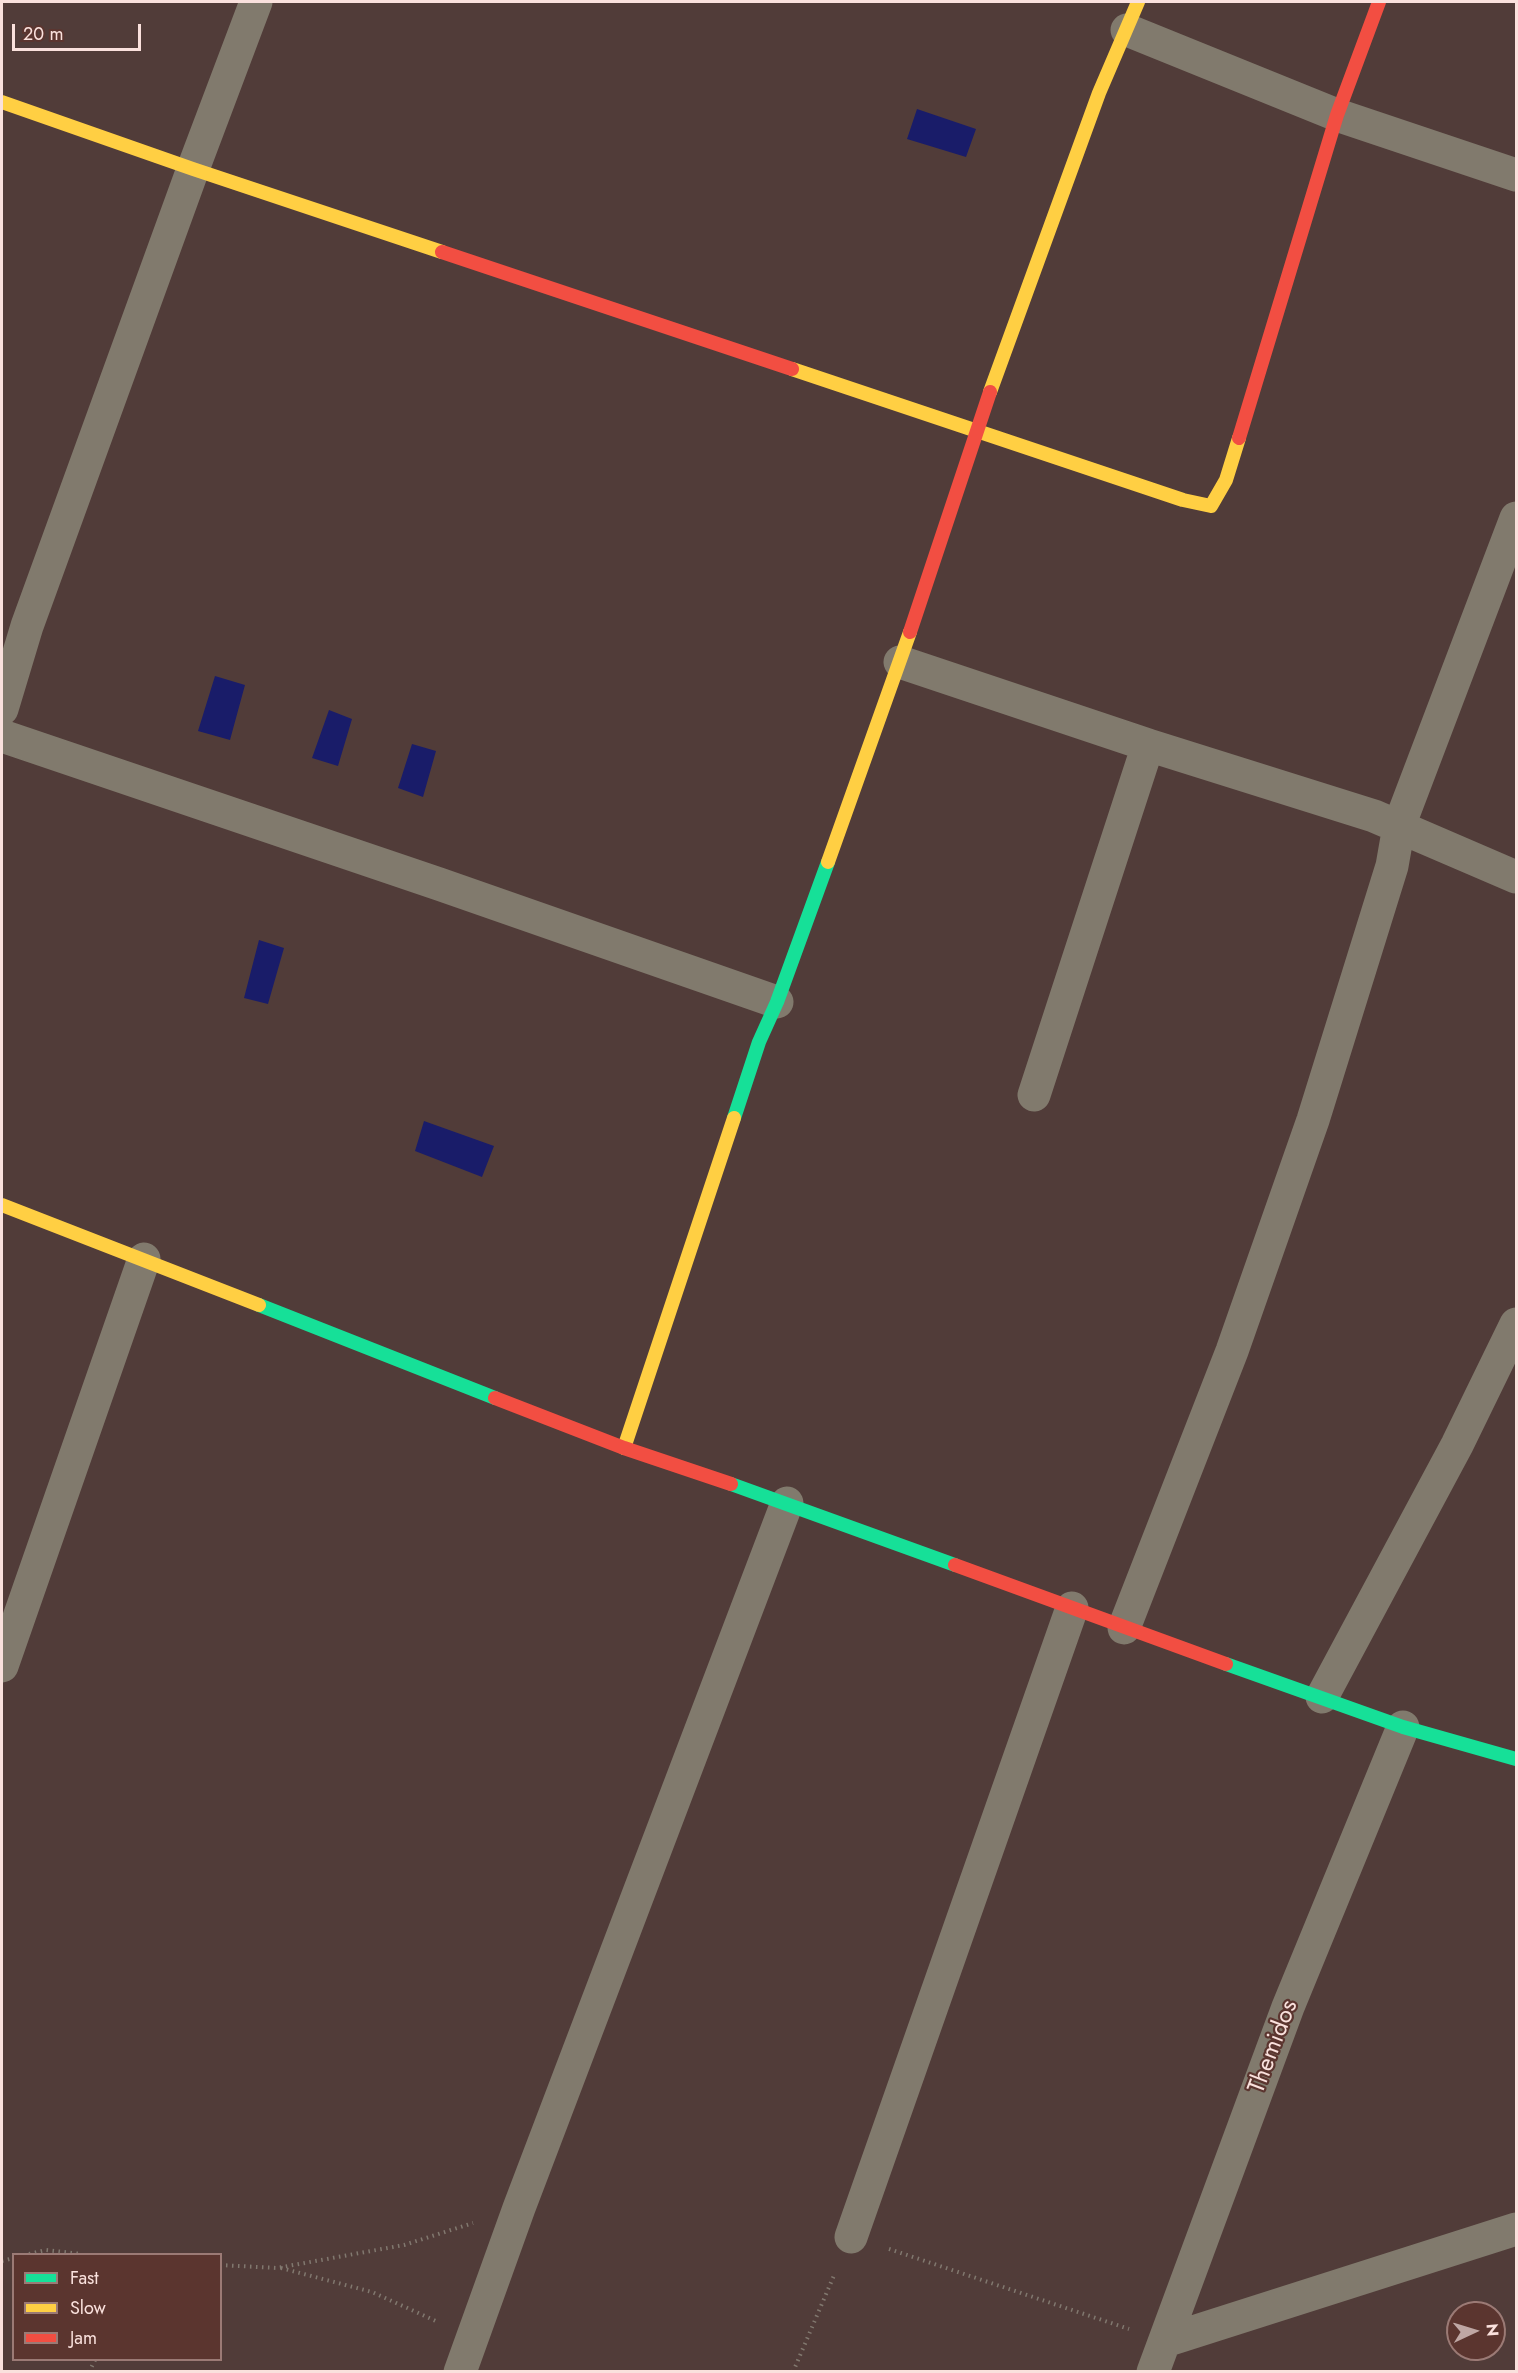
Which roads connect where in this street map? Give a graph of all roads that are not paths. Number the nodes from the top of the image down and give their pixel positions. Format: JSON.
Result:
{"nodes":[{"id":1,"x":256,"y":2,"type":"edge"},
{"id":2,"x":1380,"y":2,"type":"edge"},
{"id":3,"x":1132,"y":16,"type":"edge"},
{"id":4,"x":2,"y":102,"type":"edge"},
{"id":5,"x":1337,"y":115,"type":"junction"},
{"id":6,"x":193,"y":169,"type":"junction"},
{"id":7,"x":1516,"y":175,"type":"edge"},
{"id":8,"x":976,"y":430,"type":"junction"},
{"id":9,"x":1516,"y":518,"type":"edge"},
{"id":10,"x":14,"y":622,"type":"edge"},
{"id":11,"x":900,"y":662,"type":"junction"},
{"id":12,"x":2,"y":709,"type":"edge"},
{"id":13,"x":2,"y":736,"type":"edge"},
{"id":14,"x":1148,"y":745,"type":"junction"},
{"id":15,"x":1399,"y":826,"type":"junction"},
{"id":16,"x":1516,"y":877,"type":"edge"},
{"id":17,"x":777,"y":1002,"type":"junction"},
{"id":18,"x":1034,"y":1095,"type":"dead end"},
{"id":19,"x":2,"y":1205,"type":"edge"},
{"id":20,"x":144,"y":1259,"type":"junction"},
{"id":21,"x":1516,"y":1324,"type":"edge"},
{"id":22,"x":624,"y":1448,"type":"junction"},
{"id":23,"x":787,"y":1503,"type":"junction"},
{"id":24,"x":1072,"y":1608,"type":"junction"},
{"id":25,"x":1124,"y":1628,"type":"junction"},
{"id":26,"x":2,"y":1666,"type":"edge"},
{"id":27,"x":1322,"y":1697,"type":"junction"},
{"id":28,"x":1403,"y":1727,"type":"junction"},
{"id":29,"x":1516,"y":1760,"type":"edge"},
{"id":30,"x":1516,"y":2229,"type":"edge"},
{"id":31,"x":851,"y":2236,"type":"road end"},
{"id":32,"x":1165,"y":2341,"type":"junction"},
{"id":33,"x":464,"y":2359,"type":"edge"},
{"id":34,"x":1153,"y":2372,"type":"edge"}],
"edges":[{"from":1,"to":6,"type":"street"},
{"from":2,"to":5,"type":"street"},
{"from":3,"to":5,"type":"street"},
{"from":3,"to":8,"type":"street"},
{"from":4,"to":6,"type":"street"},
{"from":5,"to":7,"type":"street"},
{"from":5,"to":8,"type":"street"},
{"from":6,"to":8,"type":"street"},
{"from":6,"to":10,"type":"street"},
{"from":8,"to":11,"type":"street"},
{"from":9,"to":15,"type":"street"},
{"from":10,"to":12,"type":"street"},
{"from":11,"to":14,"type":"street"},
{"from":11,"to":17,"type":"street"},
{"from":13,"to":17,"type":"street"},
{"from":14,"to":15,"type":"street"},
{"from":14,"to":18,"type":"street"},
{"from":15,"to":16,"type":"street"},
{"from":15,"to":25,"type":"street"},
{"from":17,"to":22,"type":"street"},
{"from":19,"to":20,"type":"street"},
{"from":20,"to":22,"type":"street"},
{"from":20,"to":26,"type":"street"},
{"from":21,"to":27,"type":"street"},
{"from":22,"to":23,"type":"street"},
{"from":23,"to":24,"type":"street"},
{"from":23,"to":33,"type":"street"},
{"from":24,"to":25,"type":"street"},
{"from":24,"to":31,"type":"street"},
{"from":25,"to":27,"type":"street"},
{"from":27,"to":28,"type":"street"},
{"from":28,"to":29,"type":"street"},
{"from":28,"to":32,"type":"street","name":"Themidos"},
{"from":30,"to":32,"type":"street"},
{"from":32,"to":34,"type":"street","name":"Themidos"}]}
